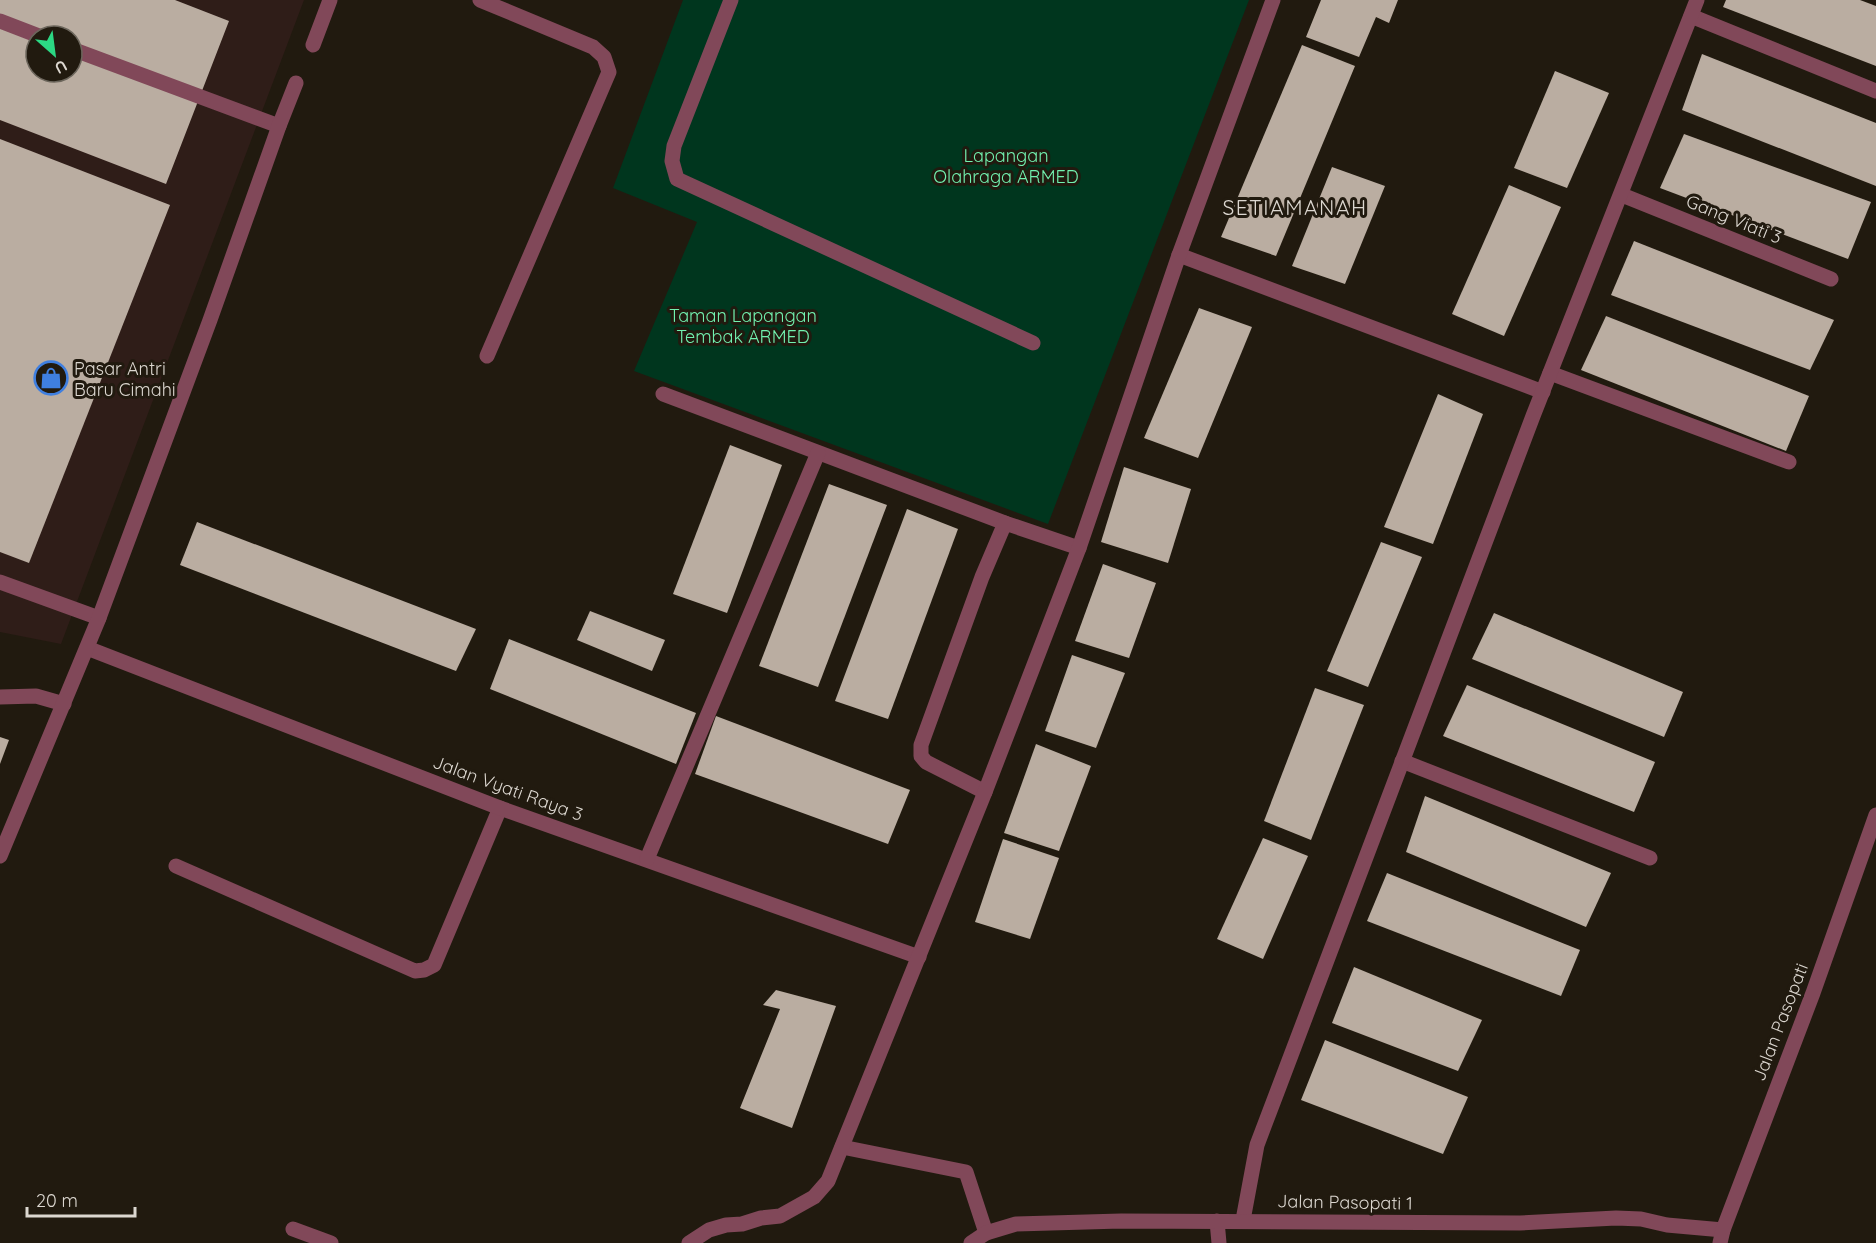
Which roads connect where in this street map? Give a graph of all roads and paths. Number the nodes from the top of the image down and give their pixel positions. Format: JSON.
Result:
{"nodes":[{"id":1,"x":330,"y":0,"type":"edge"},
{"id":2,"x":480,"y":0,"type":"edge"},
{"id":3,"x":731,"y":0,"type":"edge"},
{"id":4,"x":1273,"y":0,"type":"edge"},
{"id":5,"x":1697,"y":0,"type":"edge"},
{"id":6,"x":1691,"y":16,"type":"junction"},
{"id":7,"x":0,"y":21,"type":"edge"},
{"id":8,"x":24,"y":30,"type":"edge"},
{"id":9,"x":313,"y":45,"type":"dead end"},
{"id":10,"x":84,"y":53,"type":"edge"},
{"id":11,"x":296,"y":83,"type":"dead end"},
{"id":12,"x":1876,"y":91,"type":"edge"},
{"id":13,"x":279,"y":126,"type":"junction"},
{"id":14,"x":1622,"y":195,"type":"junction"},
{"id":15,"x":1179,"y":255,"type":"junction"},
{"id":16,"x":1831,"y":279,"type":"dead end"},
{"id":17,"x":1032,"y":343,"type":"dead end"},
{"id":18,"x":487,"y":356,"type":"dead end"},
{"id":19,"x":1550,"y":373,"type":"junction"},
{"id":20,"x":1543,"y":392,"type":"junction"},
{"id":21,"x":663,"y":394,"type":"dead end"},
{"id":22,"x":818,"y":453,"type":"junction"},
{"id":23,"x":1789,"y":462,"type":"dead end"},
{"id":24,"x":1005,"y":524,"type":"junction"},
{"id":25,"x":1079,"y":548,"type":"junction"},
{"id":26,"x":0,"y":582,"type":"edge"},
{"id":27,"x":99,"y":618,"type":"junction"},
{"id":28,"x":87,"y":648,"type":"junction"},
{"id":29,"x":0,"y":697,"type":"edge"},
{"id":30,"x":64,"y":704,"type":"junction"},
{"id":31,"x":1402,"y":761,"type":"junction"},
{"id":32,"x":985,"y":792,"type":"junction"},
{"id":33,"x":500,"y":808,"type":"junction"},
{"id":34,"x":1876,"y":815,"type":"edge"},
{"id":35,"x":0,"y":856,"type":"edge"},
{"id":36,"x":1650,"y":858,"type":"dead end"},
{"id":37,"x":647,"y":859,"type":"junction"},
{"id":38,"x":176,"y":866,"type":"dead end"},
{"id":39,"x":919,"y":957,"type":"junction"},
{"id":40,"x":842,"y":1147,"type":"junction"},
{"id":41,"x":1243,"y":1220,"type":"junction"},
{"id":42,"x":1217,"y":1221,"type":"junction"},
{"id":43,"x":293,"y":1229,"type":"dead end"},
{"id":44,"x":986,"y":1233,"type":"junction"},
{"id":45,"x":1721,"y":1236,"type":"edge"},
{"id":46,"x":331,"y":1243,"type":"edge"},
{"id":47,"x":688,"y":1243,"type":"edge"},
{"id":48,"x":971,"y":1243,"type":"edge"},
{"id":49,"x":1219,"y":1243,"type":"edge"}],
"edges":[{"from":1,"to":9,"type":"street"},
{"from":2,"to":18,"type":"street"},
{"from":3,"to":17,"type":"street"},
{"from":4,"to":15,"type":"street"},
{"from":5,"to":6,"type":"street"},
{"from":6,"to":12,"type":"street"},
{"from":6,"to":14,"type":"street"},
{"from":7,"to":8,"type":"street"},
{"from":10,"to":13,"type":"street"},
{"from":11,"to":13,"type":"street"},
{"from":13,"to":27,"type":"street"},
{"from":14,"to":16,"type":"street","name":"Gang Viati 3"},
{"from":14,"to":19,"type":"street"},
{"from":15,"to":20,"type":"street"},
{"from":15,"to":25,"type":"street"},
{"from":19,"to":20,"type":"street"},
{"from":19,"to":23,"type":"street"},
{"from":20,"to":31,"type":"street"},
{"from":21,"to":22,"type":"street"},
{"from":22,"to":24,"type":"street"},
{"from":22,"to":37,"type":"street"},
{"from":24,"to":25,"type":"street"},
{"from":24,"to":32,"type":"street"},
{"from":25,"to":32,"type":"street"},
{"from":26,"to":27,"type":"street"},
{"from":27,"to":28,"type":"street"},
{"from":28,"to":30,"type":"street"},
{"from":28,"to":33,"type":"street","name":"Jalan Vyati Raya 3"},
{"from":29,"to":30,"type":"street"},
{"from":30,"to":35,"type":"street"},
{"from":31,"to":36,"type":"street"},
{"from":31,"to":41,"type":"street"},
{"from":32,"to":39,"type":"street"},
{"from":33,"to":37,"type":"street","name":"Jalan Vyati Raya 3"},
{"from":33,"to":38,"type":"street"},
{"from":34,"to":45,"type":"street","name":"Jalan Pasopati"},
{"from":37,"to":39,"type":"street","name":"Jalan Vyati Raya 3"},
{"from":39,"to":40,"type":"street"},
{"from":40,"to":44,"type":"street"},
{"from":40,"to":47,"type":"street"},
{"from":41,"to":42,"type":"street","name":"Jalan Pasopati 1"},
{"from":41,"to":45,"type":"street","name":"Jalan Pasopati 1"},
{"from":42,"to":44,"type":"street","name":"Jalan Pasopati 1"},
{"from":42,"to":49,"type":"street"},
{"from":43,"to":46,"type":"street"},
{"from":44,"to":48,"type":"street","name":"Jalan Pasopati 1"}]}
